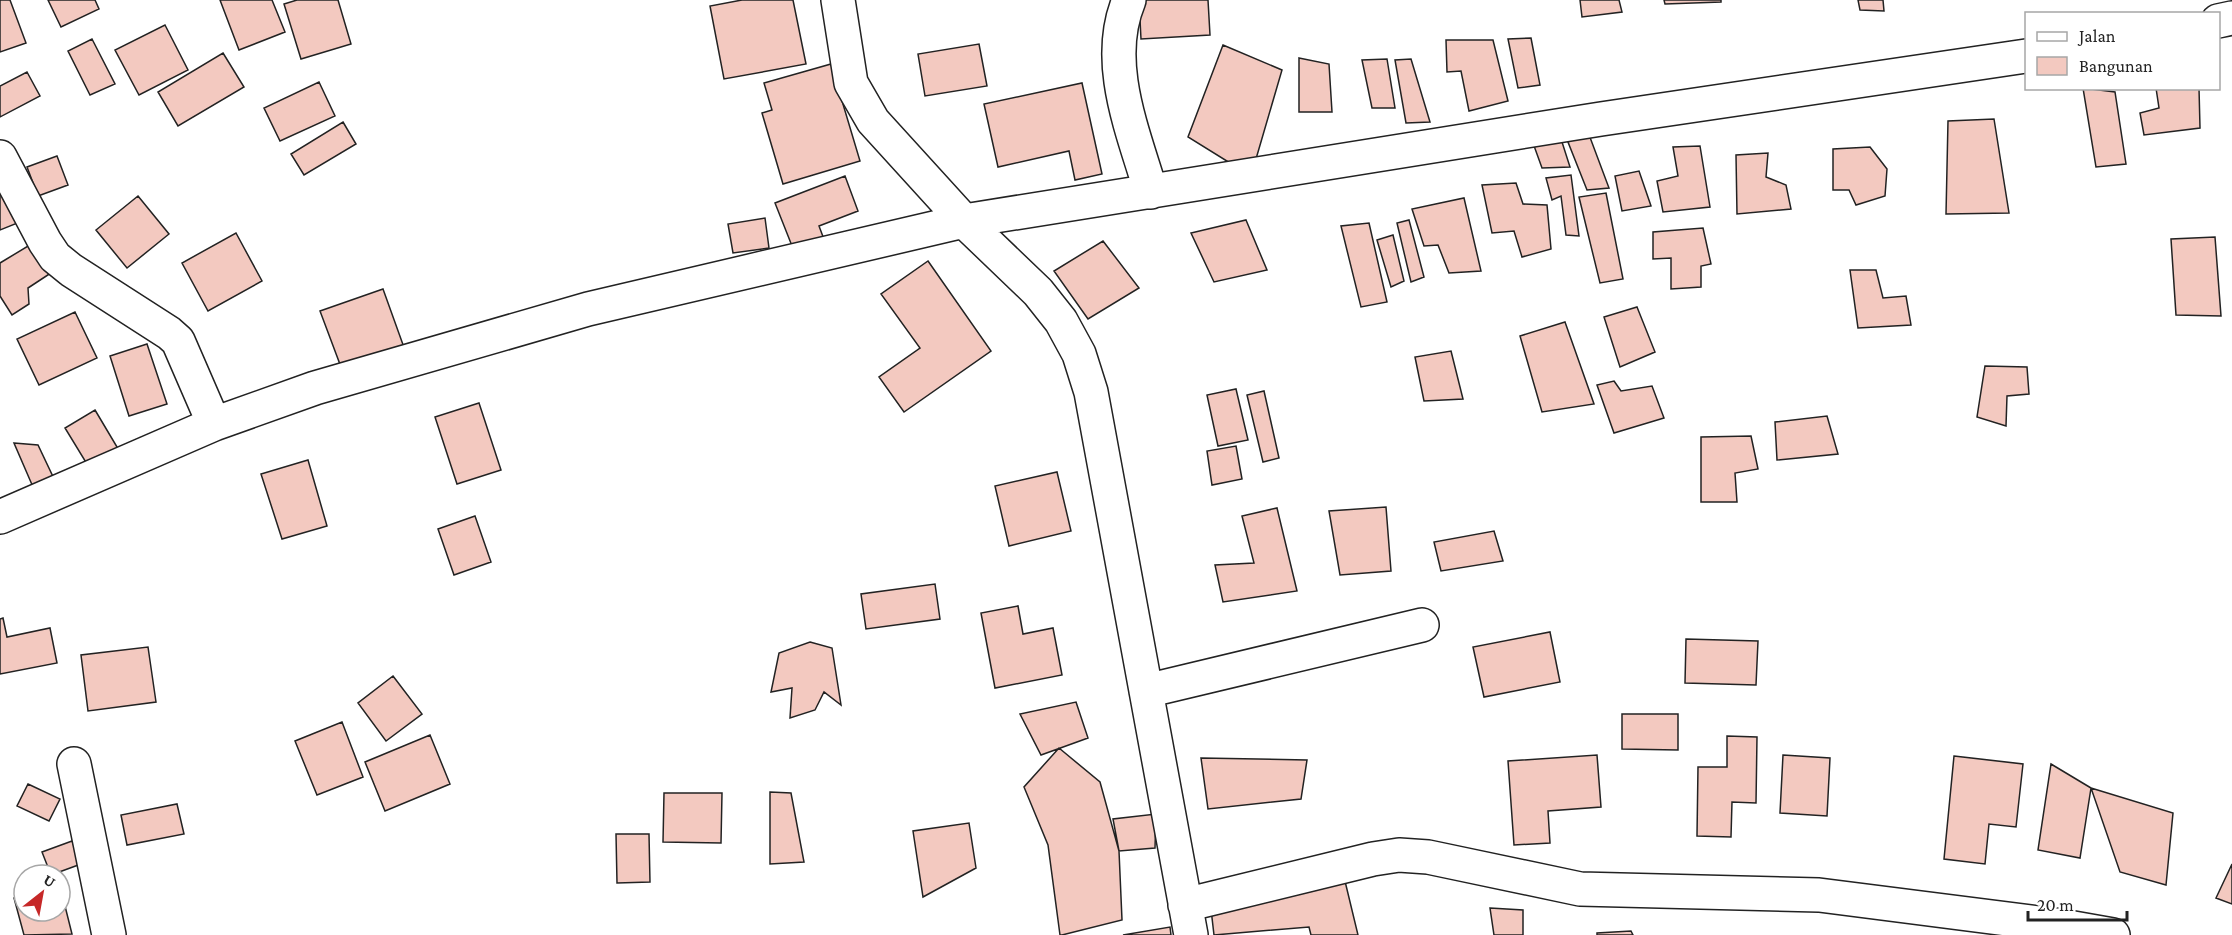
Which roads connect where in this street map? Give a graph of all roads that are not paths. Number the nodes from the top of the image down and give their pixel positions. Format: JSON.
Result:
{"nodes":[{"id":1,"x":838,"y":0,"type":"edge"},
{"id":2,"x":1129,"y":0,"type":"edge"},
{"id":3,"x":2025,"y":56,"type":"edge"},
{"id":4,"x":0,"y":157,"type":"edge"},
{"id":5,"x":1151,"y":192,"type":"junction"},
{"id":6,"x":964,"y":221,"type":"junction"},
{"id":7,"x":214,"y":424,"type":"junction"},
{"id":8,"x":0,"y":517,"type":"edge"},
{"id":9,"x":1422,"y":625,"type":"dead end"},
{"id":10,"x":1146,"y":691,"type":"junction"},
{"id":11,"x":74,"y":764,"type":"dead end"},
{"id":12,"x":1188,"y":920,"type":"edge"},
{"id":13,"x":109,"y":935,"type":"edge"},
{"id":14,"x":2113,"y":935,"type":"edge"}],
"edges":[{"from":1,"to":6,"type":"street"},
{"from":2,"to":5,"type":"street"},
{"from":3,"to":5,"type":"street"},
{"from":4,"to":7,"type":"street"},
{"from":5,"to":6,"type":"street"},
{"from":6,"to":7,"type":"street"},
{"from":6,"to":10,"type":"street"},
{"from":7,"to":8,"type":"street"},
{"from":9,"to":10,"type":"street"},
{"from":10,"to":12,"type":"street"},
{"from":11,"to":13,"type":"street"},
{"from":12,"to":14,"type":"street"}]}
